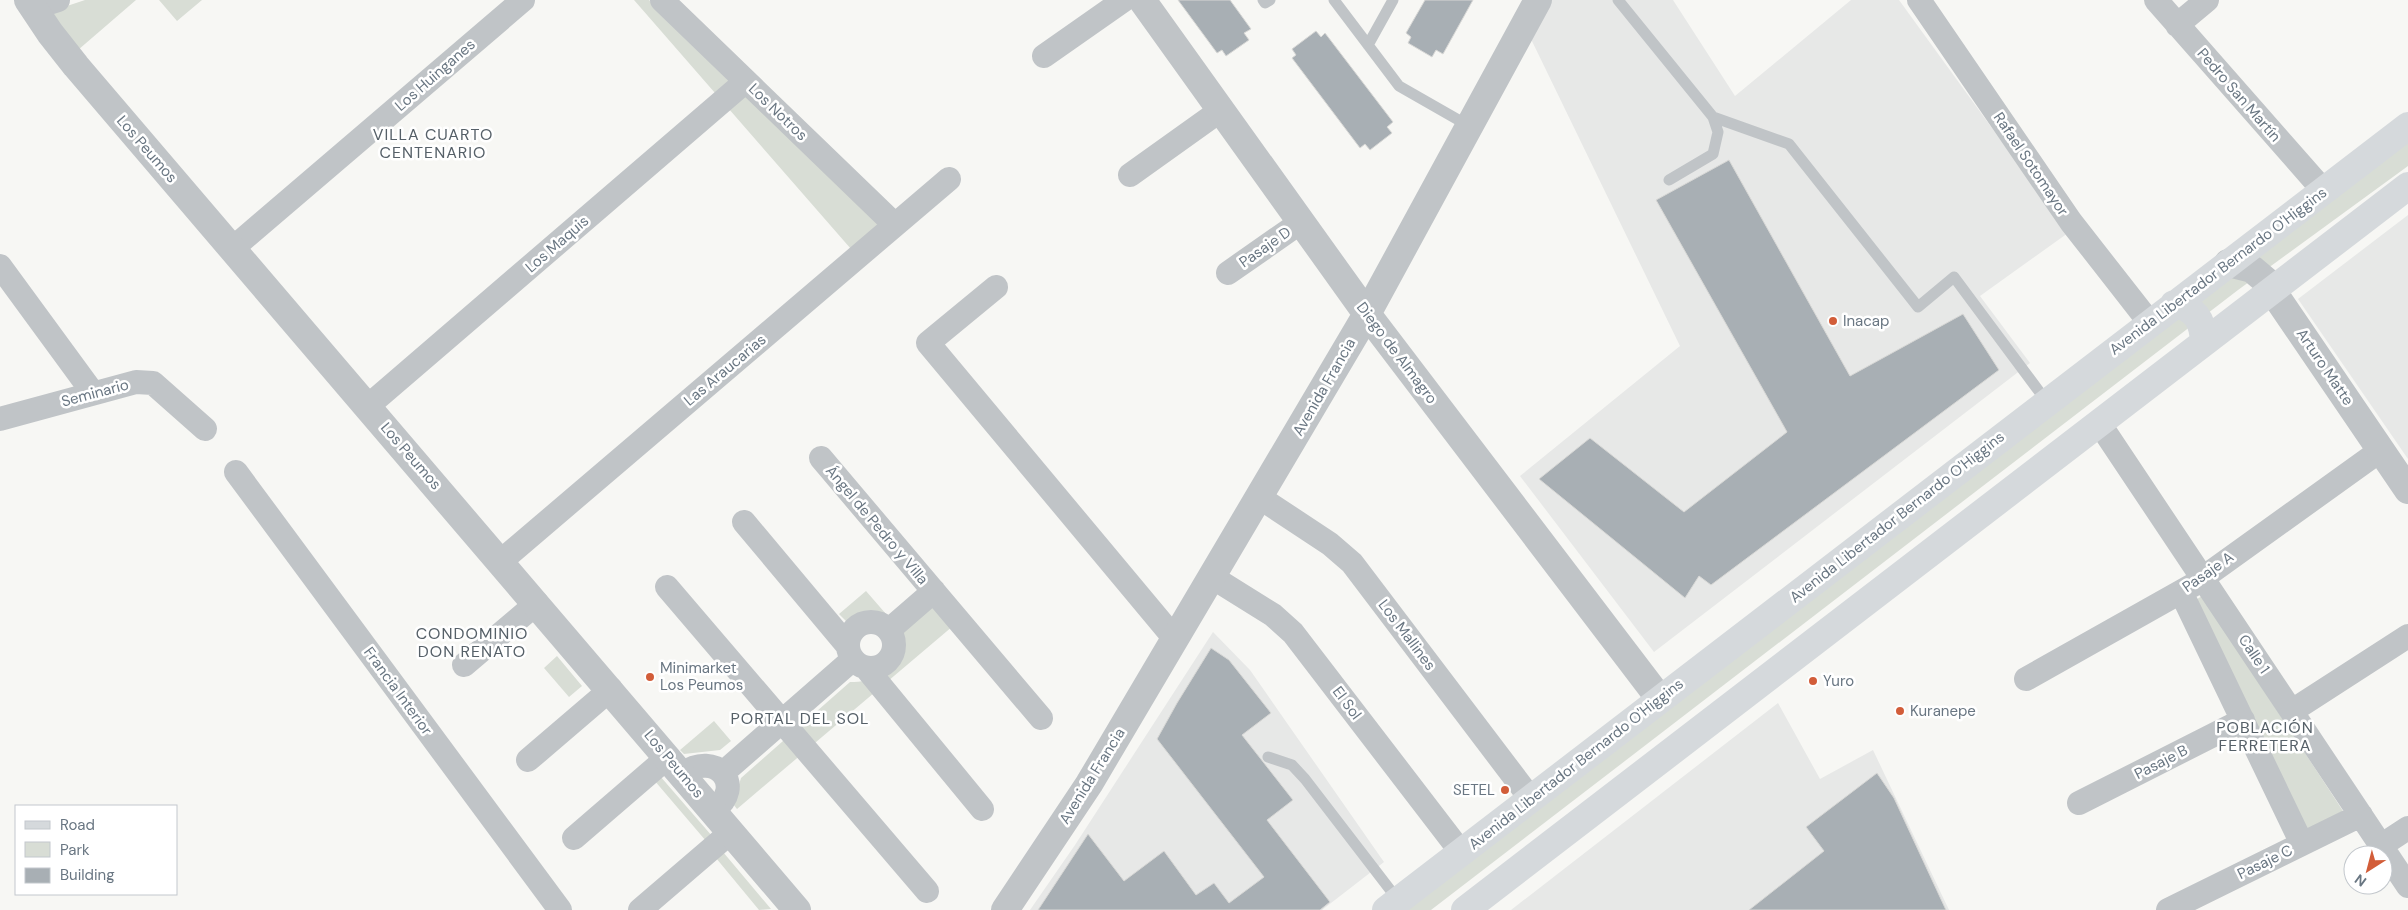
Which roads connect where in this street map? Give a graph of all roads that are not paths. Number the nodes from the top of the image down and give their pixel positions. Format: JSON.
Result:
{"nodes":[{"id":1,"x":523,"y":0,"type":"edge"},
{"id":2,"x":662,"y":0,"type":"edge"},
{"id":3,"x":1124,"y":0,"type":"edge"},
{"id":4,"x":1142,"y":0,"type":"edge"},
{"id":5,"x":1263,"y":0,"type":"edge"},
{"id":6,"x":1270,"y":0,"type":"edge"},
{"id":7,"x":1334,"y":0,"type":"edge"},
{"id":8,"x":1393,"y":0,"type":"edge"},
{"id":9,"x":1538,"y":0,"type":"edge"},
{"id":10,"x":1618,"y":0,"type":"edge"},
{"id":11,"x":1919,"y":0,"type":"edge"},
{"id":12,"x":2156,"y":0,"type":"edge"},
{"id":13,"x":2207,"y":0,"type":"edge"},
{"id":14,"x":39,"y":3,"type":"edge"},
{"id":15,"x":2177,"y":25,"type":"junction"},
{"id":16,"x":1368,"y":45,"type":"junction"},
{"id":17,"x":1044,"y":56,"type":"dead end"},
{"id":18,"x":746,"y":81,"type":"junction"},
{"id":19,"x":1221,"y":110,"type":"junction"},
{"id":20,"x":1713,"y":117,"type":"junction"},
{"id":21,"x":1469,"y":126,"type":"junction"},
{"id":22,"x":2408,"y":126,"type":"edge"},
{"id":23,"x":1130,"y":174,"type":"dead end"},
{"id":24,"x":949,"y":179,"type":"dead end"},
{"id":25,"x":1669,"y":180,"type":"dead end"},
{"id":26,"x":2408,"y":186,"type":"edge"},
{"id":27,"x":2323,"y":190,"type":"junction"},
{"id":28,"x":1301,"y":222,"type":"junction"},
{"id":29,"x":895,"y":225,"type":"junction"},
{"id":30,"x":233,"y":248,"type":"junction"},
{"id":31,"x":2228,"y":263,"type":"junction"},
{"id":32,"x":0,"y":266,"type":"edge"},
{"id":33,"x":1228,"y":273,"type":"dead end"},
{"id":34,"x":996,"y":287,"type":"dead end"},
{"id":35,"x":2273,"y":289,"type":"junction"},
{"id":36,"x":2174,"y":304,"type":"junction"},
{"id":37,"x":1367,"y":314,"type":"junction"},
{"id":38,"x":2150,"y":323,"type":"junction"},
{"id":39,"x":2204,"y":342,"type":"junction"},
{"id":40,"x":93,"y":393,"type":"junction"},
{"id":41,"x":2047,"y":402,"type":"junction"},
{"id":42,"x":368,"y":406,"type":"junction"},
{"id":43,"x":0,"y":419,"type":"edge"},
{"id":44,"x":2099,"y":423,"type":"junction"},
{"id":45,"x":205,"y":429,"type":"dead end"},
{"id":46,"x":2381,"y":450,"type":"junction"},
{"id":47,"x":821,"y":458,"type":"dead end"},
{"id":48,"x":236,"y":472,"type":"dead end"},
{"id":49,"x":2408,"y":490,"type":"edge"},
{"id":50,"x":1260,"y":497,"type":"junction"},
{"id":51,"x":744,"y":522,"type":"dead end"},
{"id":52,"x":501,"y":561,"type":"junction"},
{"id":53,"x":1212,"y":577,"type":"junction"},
{"id":54,"x":2202,"y":578,"type":"junction"},
{"id":55,"x":667,"y":587,"type":"dead end"},
{"id":56,"x":934,"y":591,"type":"junction"},
{"id":57,"x":2181,"y":592,"type":"junction"},
{"id":58,"x":537,"y":603,"type":"junction"},
{"id":59,"x":889,"y":630,"type":"junction"},
{"id":60,"x":2408,"y":636,"type":"edge"},
{"id":61,"x":1174,"y":639,"type":"junction"},
{"id":62,"x":855,"y":658,"type":"junction"},
{"id":63,"x":464,"y":665,"type":"dead end"},
{"id":64,"x":2026,"y":679,"type":"dead end"},
{"id":65,"x":611,"y":690,"type":"junction"},
{"id":66,"x":1660,"y":699,"type":"junction"},
{"id":67,"x":2292,"y":711,"type":"junction"},
{"id":68,"x":1041,"y":718,"type":"dead end"},
{"id":69,"x":2242,"y":720,"type":"junction"},
{"id":70,"x":782,"y":721,"type":"junction"},
{"id":71,"x":1268,"y":757,"type":"dead end"},
{"id":72,"x":528,"y":760,"type":"dead end"},
{"id":73,"x":675,"y":766,"type":"junction"},
{"id":74,"x":724,"y":772,"type":"junction"},
{"id":75,"x":1531,"y":799,"type":"junction"},
{"id":76,"x":2079,"y":803,"type":"dead end"},
{"id":77,"x":982,"y":809,"type":"dead end"},
{"id":78,"x":713,"y":810,"type":"junction"},
{"id":79,"x":2361,"y":815,"type":"junction"},
{"id":80,"x":2408,"y":828,"type":"edge"},
{"id":81,"x":731,"y":832,"type":"junction"},
{"id":82,"x":574,"y":838,"type":"dead end"},
{"id":83,"x":2302,"y":844,"type":"junction"},
{"id":84,"x":2382,"y":845,"type":"joint"},
{"id":85,"x":1461,"y":852,"type":"junction"},
{"id":86,"x":2393,"y":862,"type":"edge"},
{"id":87,"x":2408,"y":886,"type":"edge"},
{"id":88,"x":927,"y":891,"type":"dead end"},
{"id":89,"x":1392,"y":905,"type":"edge"},
{"id":90,"x":793,"y":909,"type":"edge"},
{"id":91,"x":560,"y":910,"type":"edge"},
{"id":92,"x":640,"y":910,"type":"edge"},
{"id":93,"x":1005,"y":910,"type":"edge"},
{"id":94,"x":1464,"y":910,"type":"edge"},
{"id":95,"x":2168,"y":910,"type":"edge"}],
"edges":[{"from":1,"to":30,"type":"street","name":"Los Huinganes"},
{"from":2,"to":18,"type":"street","name":"Los Notros"},
{"from":3,"to":17,"type":"street"},
{"from":4,"to":19,"type":"street","name":"Diego de Almagro"},
{"from":5,"to":6,"type":"lane"},
{"from":7,"to":16,"type":"lane"},
{"from":8,"to":16,"type":"lane"},
{"from":9,"to":21,"type":"street","name":"Avenida Francia"},
{"from":10,"to":20,"type":"lane"},
{"from":11,"to":38,"type":"street","name":"Rafael Sotomayor"},
{"from":12,"to":15,"type":"street","name":"Pedro San Martín"},
{"from":13,"to":15,"type":"street"},
{"from":14,"to":30,"type":"street","name":"Los Peumos"},
{"from":15,"to":27,"type":"street","name":"Pedro San Martín"},
{"from":16,"to":21,"type":"lane"},
{"from":18,"to":29,"type":"street","name":"Los Notros"},
{"from":18,"to":42,"type":"street","name":"Los Maquis"},
{"from":19,"to":23,"type":"street"},
{"from":19,"to":28,"type":"street","name":"Diego de Almagro"},
{"from":20,"to":25,"type":"lane"},
{"from":20,"to":41,"type":"lane"},
{"from":21,"to":37,"type":"street","name":"Avenida Francia"},
{"from":22,"to":27,"type":"main road","name":"Avenida Libertador Bernardo O'Higgins"},
{"from":24,"to":29,"type":"street","name":"Las Araucarias"},
{"from":26,"to":35,"type":"main road"},
{"from":27,"to":31,"type":"main road","name":"Avenida Libertador Bernardo O'Higgins"},
{"from":28,"to":33,"type":"street","name":"Pasaje D"},
{"from":28,"to":37,"type":"street","name":"Diego de Almagro"},
{"from":29,"to":52,"type":"street","name":"Las Araucarias"},
{"from":30,"to":42,"type":"street","name":"Los Peumos"},
{"from":31,"to":35,"type":"street","name":"Arturo Matte"},
{"from":31,"to":36,"type":"main road","name":"Avenida Libertador Bernardo O'Higgins"},
{"from":32,"to":40,"type":"street"},
{"from":34,"to":61,"type":"street"},
{"from":35,"to":39,"type":"main road"},
{"from":35,"to":46,"type":"street","name":"Arturo Matte"},
{"from":36,"to":38,"type":"main road","name":"Avenida Libertador Bernardo O'Higgins"},
{"from":36,"to":39,"type":"main road"},
{"from":37,"to":50,"type":"street","name":"Avenida Francia"},
{"from":37,"to":66,"type":"street","name":"Diego de Almagro"},
{"from":38,"to":41,"type":"main road","name":"Avenida Libertador Bernardo O'Higgins"},
{"from":39,"to":44,"type":"main road"},
{"from":40,"to":43,"type":"street","name":"Seminario"},
{"from":40,"to":45,"type":"street","name":"Seminario"},
{"from":41,"to":66,"type":"main road","name":"Avenida Libertador Bernardo O'Higgins"},
{"from":42,"to":52,"type":"street","name":"Los Peumos"},
{"from":44,"to":54,"type":"street","name":"Calle 1"},
{"from":44,"to":94,"type":"main road"},
{"from":46,"to":49,"type":"street","name":"Arturo Matte"},
{"from":46,"to":54,"type":"street","name":"Pasaje A"},
{"from":47,"to":56,"type":"street","name":"Ángel de Pedro y Villa"},
{"from":48,"to":91,"type":"street","name":"Francia Interior"},
{"from":50,"to":53,"type":"street","name":"Avenida Francia"},
{"from":50,"to":75,"type":"street","name":"Los Mallines"},
{"from":51,"to":62,"type":"street"},
{"from":52,"to":58,"type":"street","name":"Los Peumos"},
{"from":53,"to":61,"type":"street","name":"Avenida Francia"},
{"from":53,"to":85,"type":"street","name":"El Sol"},
{"from":54,"to":57,"type":"street","name":"Pasaje A"},
{"from":54,"to":67,"type":"street","name":"Calle 1"},
{"from":55,"to":70,"type":"street"},
{"from":56,"to":59,"type":"street"},
{"from":56,"to":68,"type":"street","name":"Ángel de Pedro y Villa"},
{"from":57,"to":64,"type":"street","name":"Pasaje A"},
{"from":57,"to":69,"type":"street"},
{"from":58,"to":63,"type":"street"},
{"from":58,"to":65,"type":"street","name":"Los Peumos"},
{"from":59,"to":62,"type":"street"},
{"from":59,"to":62,"type":"street"},
{"from":60,"to":67,"type":"street"},
{"from":61,"to":93,"type":"street","name":"Avenida Francia"},
{"from":62,"to":70,"type":"street"},
{"from":62,"to":77,"type":"street"},
{"from":65,"to":72,"type":"street"},
{"from":65,"to":73,"type":"street","name":"Los Peumos"},
{"from":66,"to":75,"type":"main road","name":"Avenida Libertador Bernardo O'Higgins"},
{"from":67,"to":79,"type":"street","name":"Calle 1"},
{"from":69,"to":76,"type":"street","name":"Pasaje B"},
{"from":69,"to":83,"type":"street"},
{"from":70,"to":74,"type":"street"},
{"from":70,"to":88,"type":"street"},
{"from":71,"to":89,"type":"lane"},
{"from":73,"to":74,"type":"street"},
{"from":73,"to":78,"type":"street","name":"Los Peumos"},
{"from":73,"to":82,"type":"street"},
{"from":74,"to":78,"type":"street"},
{"from":75,"to":85,"type":"main road","name":"Avenida Libertador Bernardo O'Higgins"},
{"from":78,"to":81,"type":"street","name":"Los Peumos"},
{"from":79,"to":83,"type":"street","name":"Pasaje C"},
{"from":79,"to":84,"type":"street","name":"Calle 1"},
{"from":80,"to":84,"type":"street"},
{"from":81,"to":90,"type":"street","name":"Los Peumos"},
{"from":81,"to":92,"type":"street"},
{"from":83,"to":95,"type":"street","name":"Pasaje C"},
{"from":85,"to":89,"type":"main road","name":"Avenida Libertador Bernardo O'Higgins"},
{"from":86,"to":87,"type":"street","name":"Calle 1"}]}
